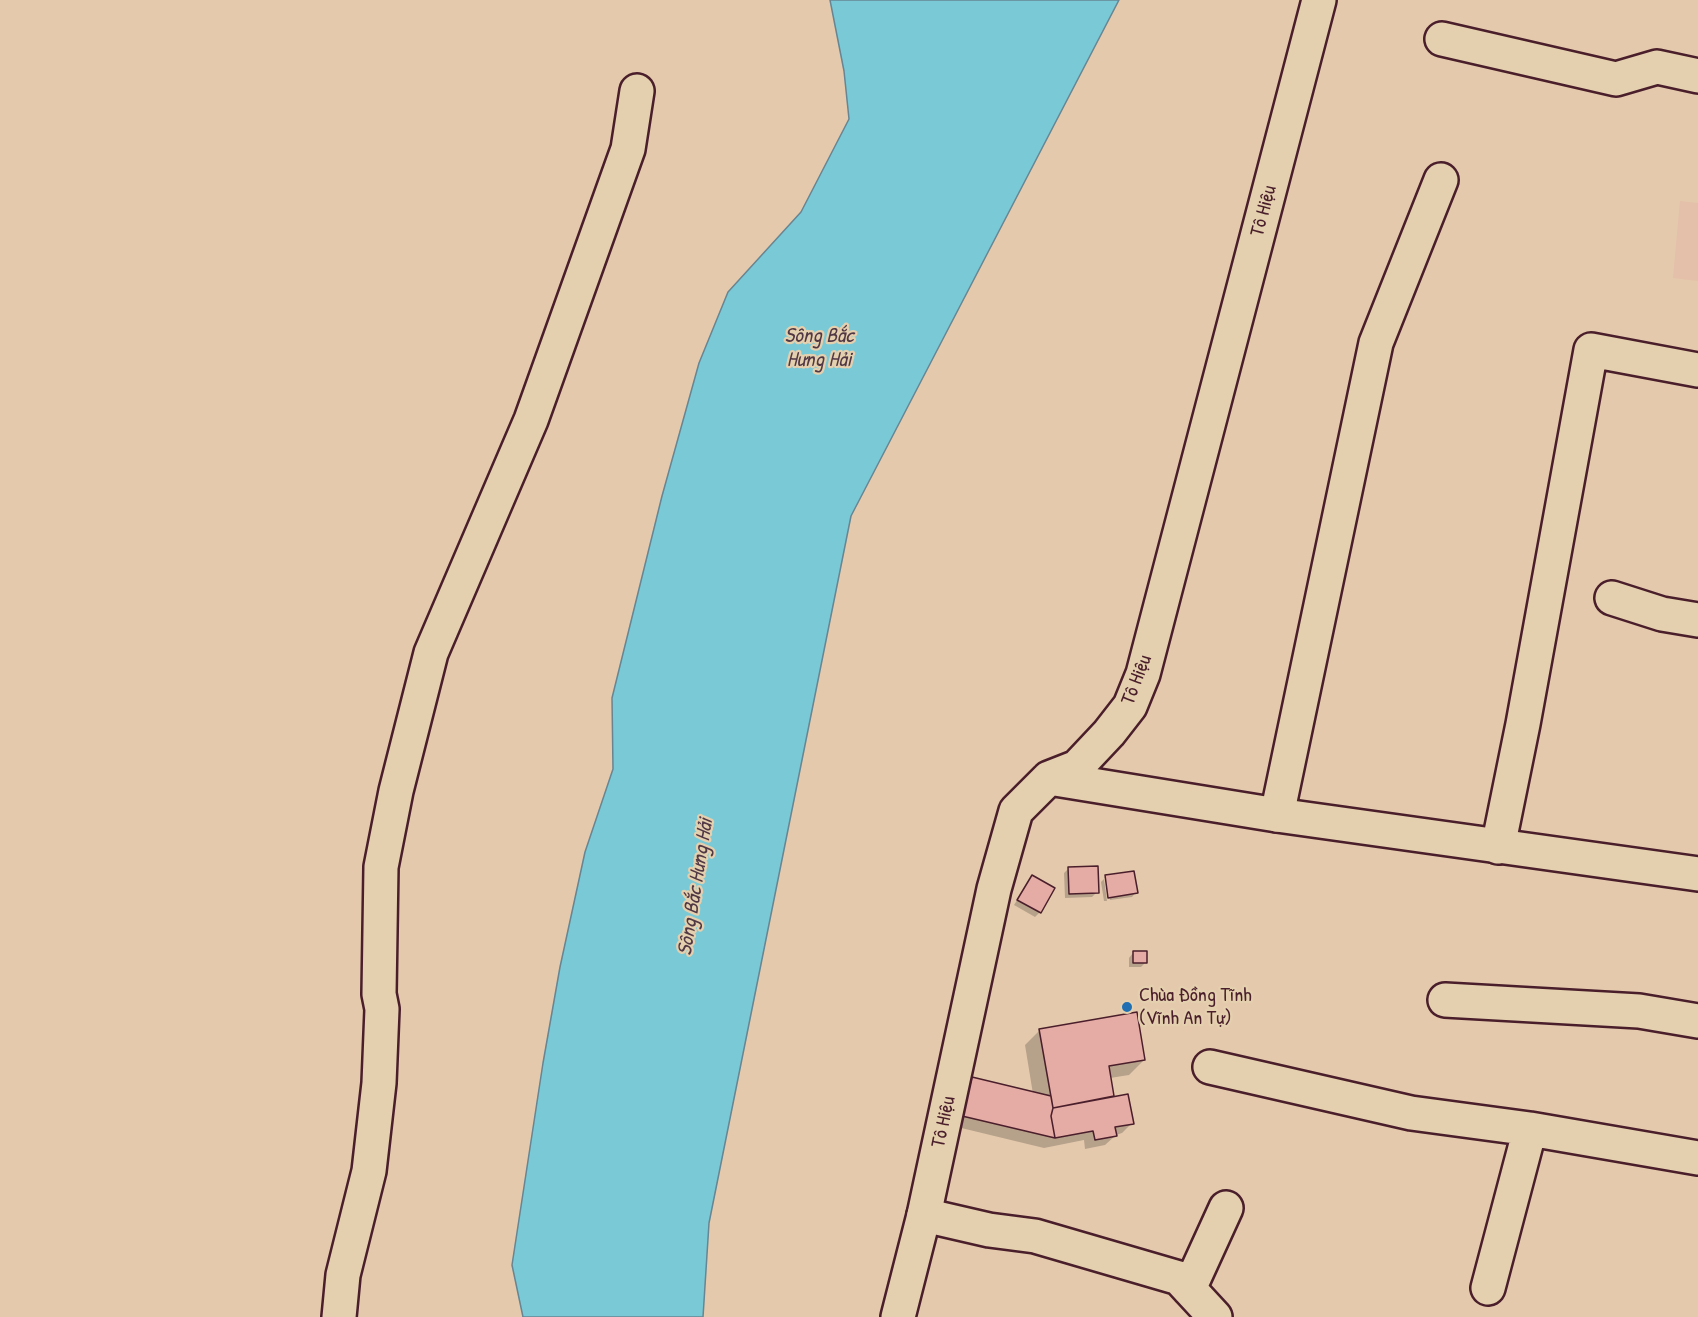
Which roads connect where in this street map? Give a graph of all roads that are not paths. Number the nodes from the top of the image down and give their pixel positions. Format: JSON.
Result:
{"nodes":[{"id":1,"x":1319,"y":0,"type":"edge"},
{"id":2,"x":1442,"y":39,"type":"dead end"},
{"id":3,"x":1698,"y":76,"type":"edge"},
{"id":4,"x":637,"y":91,"type":"dead end"},
{"id":5,"x":1441,"y":180,"type":"dead end"},
{"id":6,"x":1698,"y":370,"type":"edge"},
{"id":7,"x":1612,"y":598,"type":"dead end"},
{"id":8,"x":1698,"y":620,"type":"edge"},
{"id":9,"x":1049,"y":778,"type":"junction"},
{"id":10,"x":1277,"y":815,"type":"junction"},
{"id":11,"x":1498,"y":847,"type":"junction"},
{"id":12,"x":1698,"y":874,"type":"edge"},
{"id":13,"x":1445,"y":1000,"type":"dead end"},
{"id":14,"x":1698,"y":1021,"type":"edge"},
{"id":15,"x":1210,"y":1067,"type":"dead end"},
{"id":16,"x":1530,"y":1129,"type":"junction"},
{"id":17,"x":1698,"y":1158,"type":"edge"},
{"id":18,"x":1226,"y":1208,"type":"dead end"},
{"id":19,"x":924,"y":1215,"type":"junction"},
{"id":20,"x":1488,"y":1288,"type":"dead end"},
{"id":21,"x":1189,"y":1289,"type":"junction"},
{"id":22,"x":339,"y":1317,"type":"edge"},
{"id":23,"x":898,"y":1317,"type":"edge"},
{"id":24,"x":1215,"y":1317,"type":"edge"}],
"edges":[{"from":1,"to":9,"type":"street","name":"Tô Hiệu"},
{"from":2,"to":3,"type":"street"},
{"from":4,"to":22,"type":"street"},
{"from":5,"to":10,"type":"street"},
{"from":6,"to":11,"type":"street"},
{"from":7,"to":8,"type":"street"},
{"from":9,"to":10,"type":"street"},
{"from":9,"to":19,"type":"street","name":"Tô Hiệu"},
{"from":10,"to":11,"type":"street"},
{"from":11,"to":12,"type":"street"},
{"from":13,"to":14,"type":"street"},
{"from":15,"to":16,"type":"street"},
{"from":16,"to":17,"type":"street"},
{"from":16,"to":20,"type":"street"},
{"from":18,"to":21,"type":"street"},
{"from":19,"to":21,"type":"street"},
{"from":19,"to":23,"type":"street","name":"Tô Hiệu"},
{"from":21,"to":24,"type":"street"}]}
